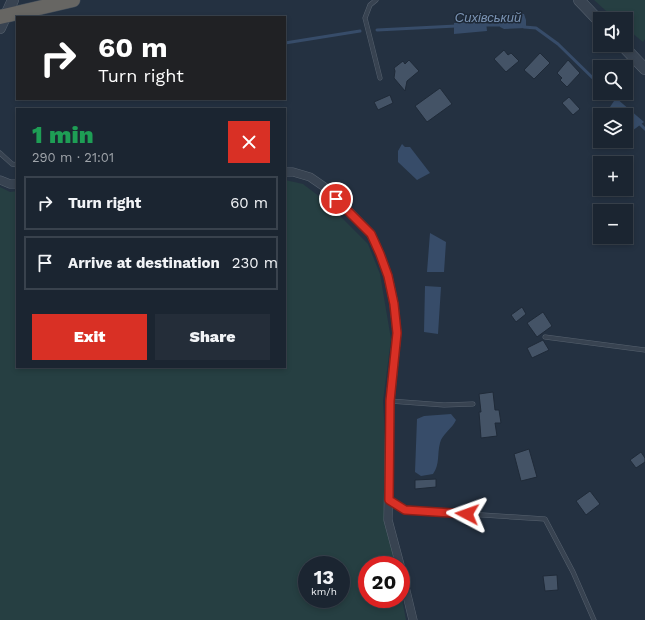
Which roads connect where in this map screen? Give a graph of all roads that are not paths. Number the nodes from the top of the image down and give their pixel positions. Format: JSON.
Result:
{"nodes":[{"id":1,"x":13,"y":0,"type":"edge"},
{"id":2,"x":72,"y":0,"type":"edge"},
{"id":3,"x":376,"y":0,"type":"edge"},
{"id":4,"x":579,"y":0,"type":"edge"},
{"id":5,"x":593,"y":15,"type":"edge"},
{"id":6,"x":2,"y":20,"type":"edge"},
{"id":7,"x":629,"y":52,"type":"edge"},
{"id":8,"x":645,"y":69,"type":"edge"},
{"id":9,"x":380,"y":78,"type":"dead end"},
{"id":10,"x":0,"y":154,"type":"edge"},
{"id":11,"x":16,"y":165,"type":"edge"},
{"id":12,"x":286,"y":172,"type":"edge"},
{"id":13,"x":0,"y":180,"type":"edge"},
{"id":14,"x":16,"y":184,"type":"edge"},
{"id":15,"x":545,"y":337,"type":"dead end"},
{"id":16,"x":645,"y":350,"type":"edge"},
{"id":17,"x":390,"y":401,"type":"junction"},
{"id":18,"x":474,"y":404,"type":"dead end"},
{"id":19,"x":389,"y":500,"type":"junction"},
{"id":20,"x":398,"y":556,"type":"edge"},
{"id":21,"x":410,"y":608,"type":"edge"},
{"id":22,"x":413,"y":620,"type":"edge"},
{"id":23,"x":594,"y":620,"type":"edge"}],
"edges":[{"from":1,"to":6,"type":"street"},
{"from":2,"to":6,"type":"highway"},
{"from":3,"to":9,"type":"lane"},
{"from":4,"to":5,"type":"street"},
{"from":7,"to":8,"type":"street"},
{"from":10,"to":11,"type":"lane"},
{"from":12,"to":17,"type":"street"},
{"from":13,"to":14,"type":"street"},
{"from":15,"to":16,"type":"lane"},
{"from":17,"to":18,"type":"lane"},
{"from":17,"to":19,"type":"street"},
{"from":19,"to":20,"type":"street"},
{"from":19,"to":23,"type":"lane"},
{"from":21,"to":22,"type":"street"}]}
